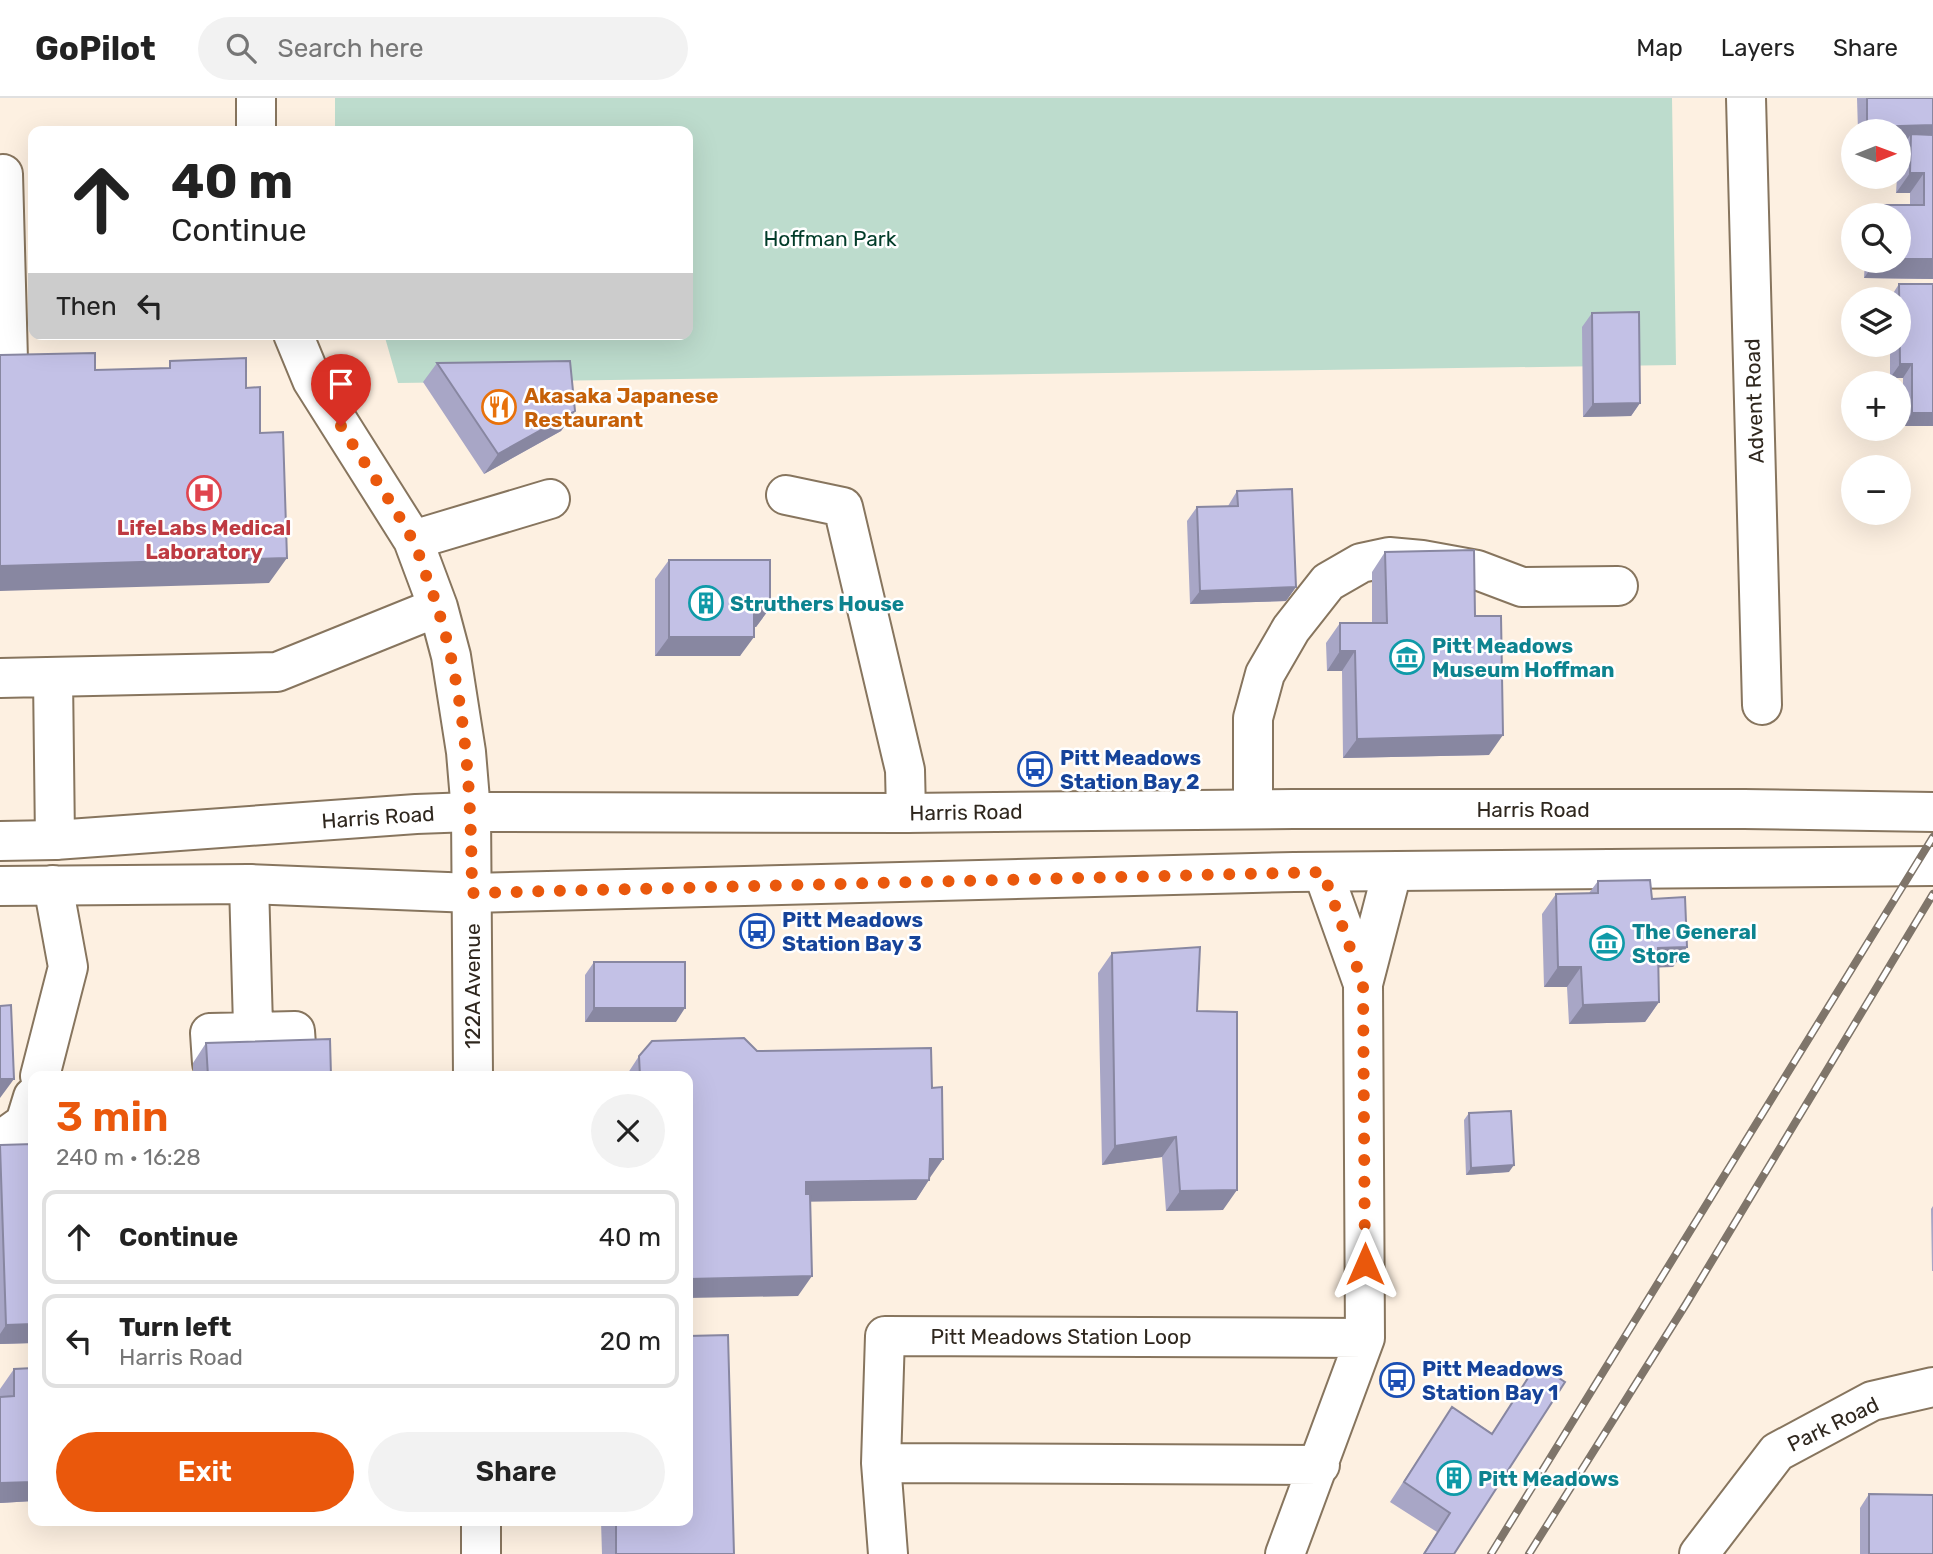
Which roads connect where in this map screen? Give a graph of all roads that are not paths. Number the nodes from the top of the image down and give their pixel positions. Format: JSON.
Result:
{"nodes":[{"id":1,"x":256,"y":98,"type":"edge"},
{"id":2,"x":1746,"y":98,"type":"edge"},
{"id":3,"x":256,"y":126,"type":"edge"},
{"id":4,"x":12,"y":174,"type":"edge"},
{"id":5,"x":296,"y":340,"type":"edge"},
{"id":6,"x":8,"y":360,"type":"edge"},
{"id":7,"x":786,"y":495,"type":"dead end"},
{"id":8,"x":550,"y":499,"type":"dead end"},
{"id":9,"x":413,"y":540,"type":"junction"},
{"id":10,"x":1618,"y":586,"type":"dead end"},
{"id":11,"x":438,"y":607,"type":"junction"},
{"id":12,"x":53,"y":677,"type":"junction"},
{"id":13,"x":0,"y":678,"type":"edge"},
{"id":14,"x":1762,"y":705,"type":"dead end"},
{"id":15,"x":1253,"y":809,"type":"junction"},
{"id":16,"x":1933,"y":811,"type":"edge"},
{"id":17,"x":471,"y":813,"type":"junction"},
{"id":18,"x":906,"y":813,"type":"junction"},
{"id":19,"x":0,"y":841,"type":"edge"},
{"id":20,"x":55,"y":841,"type":"junction"},
{"id":21,"x":1933,"y":866,"type":"edge"},
{"id":22,"x":1323,"y":872,"type":"junction"},
{"id":23,"x":1392,"y":872,"type":"junction"},
{"id":24,"x":249,"y":884,"type":"junction"},
{"id":25,"x":53,"y":885,"type":"junction"},
{"id":26,"x":0,"y":886,"type":"edge"},
{"id":27,"x":472,"y":893,"type":"junction"},
{"id":28,"x":1363,"y":984,"type":"junction"},
{"id":29,"x":254,"y":1046,"type":"junction"},
{"id":30,"x":297,"y":1059,"type":"edge"},
{"id":31,"x":212,"y":1063,"type":"edge"},
{"id":32,"x":41,"y":1071,"type":"edge"},
{"id":33,"x":473,"y":1071,"type":"edge"},
{"id":34,"x":28,"y":1113,"type":"edge"},
{"id":35,"x":0,"y":1142,"type":"edge"},
{"id":36,"x":1365,"y":1338,"type":"junction"},
{"id":37,"x":1933,"y":1387,"type":"edge"},
{"id":38,"x":881,"y":1463,"type":"junction"},
{"id":39,"x":1320,"y":1465,"type":"junction"},
{"id":40,"x":481,"y":1526,"type":"edge"},
{"id":41,"x":481,"y":1554,"type":"edge"},
{"id":42,"x":888,"y":1554,"type":"edge"},
{"id":43,"x":1285,"y":1554,"type":"edge"},
{"id":44,"x":1699,"y":1554,"type":"edge"}],
"edges":[{"from":1,"to":3,"type":"main road"},
{"from":2,"to":14,"type":"main road","name":"Advent Road"},
{"from":4,"to":6,"type":"main road"},
{"from":5,"to":9,"type":"main road","name":"122A Avenue"},
{"from":7,"to":18,"type":"main road"},
{"from":8,"to":9,"type":"main road"},
{"from":9,"to":11,"type":"main road","name":"122A Avenue"},
{"from":10,"to":15,"type":"main road"},
{"from":11,"to":12,"type":"main road"},
{"from":11,"to":17,"type":"main road","name":"122A Avenue"},
{"from":12,"to":13,"type":"main road"},
{"from":12,"to":20,"type":"main road"},
{"from":15,"to":16,"type":"main road","name":"Harris Road"},
{"from":15,"to":18,"type":"main road","name":"Harris Road"},
{"from":17,"to":18,"type":"main road","name":"Harris Road"},
{"from":17,"to":20,"type":"main road","name":"Harris Road"},
{"from":17,"to":27,"type":"main road","name":"122A Avenue"},
{"from":19,"to":20,"type":"main road","name":"Harris Road"},
{"from":21,"to":23,"type":"main road"},
{"from":22,"to":23,"type":"main road"},
{"from":22,"to":27,"type":"main road"},
{"from":22,"to":28,"type":"main road"},
{"from":23,"to":28,"type":"main road"},
{"from":24,"to":25,"type":"main road"},
{"from":24,"to":27,"type":"main road"},
{"from":24,"to":29,"type":"main road"},
{"from":25,"to":26,"type":"main road"},
{"from":25,"to":32,"type":"main road"},
{"from":27,"to":33,"type":"main road","name":"122A Avenue"},
{"from":28,"to":36,"type":"main road"},
{"from":29,"to":30,"type":"main road"},
{"from":29,"to":31,"type":"main road"},
{"from":34,"to":35,"type":"main road"},
{"from":36,"to":38,"type":"main road","name":"Pitt Meadows Station Loop"},
{"from":36,"to":39,"type":"main road"},
{"from":37,"to":44,"type":"main road","name":"Park Road"},
{"from":38,"to":39,"type":"main road"},
{"from":38,"to":42,"type":"main road","name":"Pitt Meadows Station Loop"},
{"from":39,"to":43,"type":"main road"},
{"from":40,"to":41,"type":"main road"}]}
